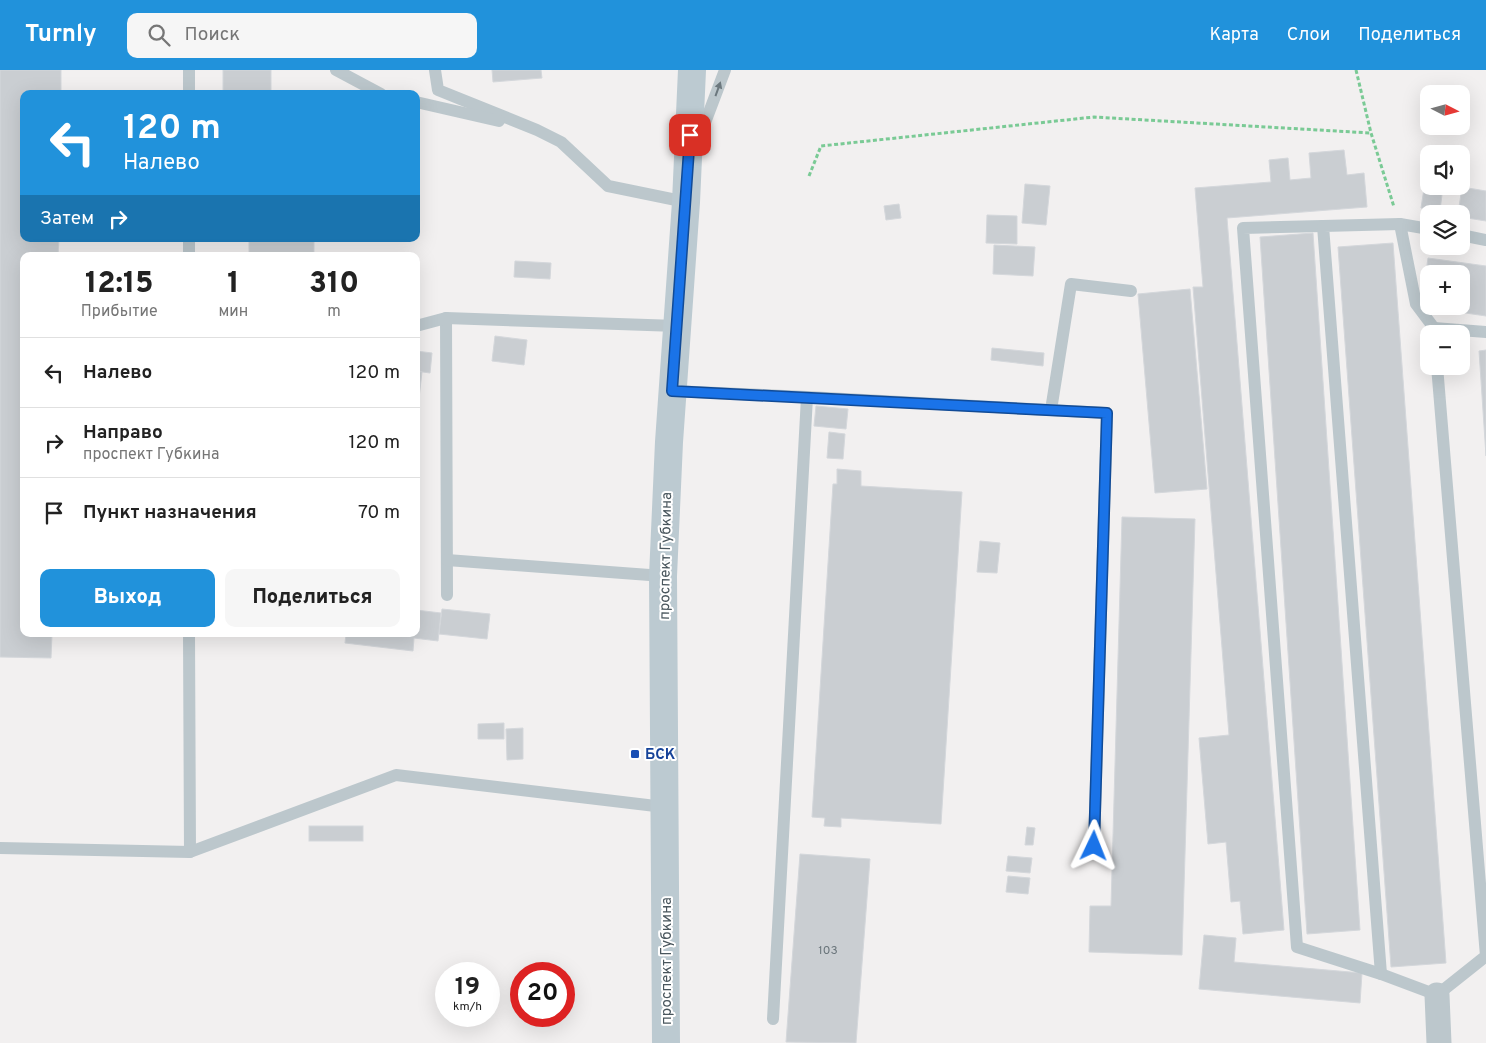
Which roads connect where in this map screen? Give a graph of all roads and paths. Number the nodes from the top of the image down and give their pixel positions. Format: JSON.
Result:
{"nodes":[{"id":1,"x":189,"y":70,"type":"edge"},
{"id":2,"x":336,"y":70,"type":"edge"},
{"id":3,"x":435,"y":70,"type":"edge"},
{"id":4,"x":692,"y":70,"type":"edge"},
{"id":5,"x":725,"y":70,"type":"edge"},
{"id":6,"x":1356,"y":70,"type":"edge"},
{"id":7,"x":189,"y":90,"type":"edge"},
{"id":8,"x":374,"y":90,"type":"edge"},
{"id":9,"x":420,"y":103,"type":"edge"},
{"id":10,"x":537,"y":130,"type":"junction"},
{"id":11,"x":1370,"y":133,"type":"junction"},
{"id":12,"x":688,"y":167,"type":"junction"},
{"id":13,"x":809,"y":176,"type":"dead end"},
{"id":14,"x":686,"y":202,"type":"junction"},
{"id":15,"x":1400,"y":224,"type":"junction"},
{"id":16,"x":1324,"y":226,"type":"junction"},
{"id":17,"x":1420,"y":228,"type":"edge"},
{"id":18,"x":1470,"y":237,"type":"edge"},
{"id":19,"x":1486,"y":240,"type":"edge"},
{"id":20,"x":1131,"y":291,"type":"dead end"},
{"id":21,"x":446,"y":318,"type":"junction"},
{"id":22,"x":420,"y":325,"type":"edge"},
{"id":23,"x":1430,"y":325,"type":"edge"},
{"id":24,"x":677,"y":326,"type":"junction"},
{"id":25,"x":1470,"y":332,"type":"edge"},
{"id":26,"x":1486,"y":332,"type":"edge"},
{"id":27,"x":1438,"y":375,"type":"edge"},
{"id":28,"x":672,"y":391,"type":"junction"},
{"id":29,"x":807,"y":397,"type":"junction"},
{"id":30,"x":1051,"y":410,"type":"junction"},
{"id":31,"x":447,"y":560,"type":"junction"},
{"id":32,"x":664,"y":576,"type":"junction"},
{"id":33,"x":447,"y":595,"type":"dead end"},
{"id":34,"x":189,"y":637,"type":"edge"},
{"id":35,"x":664,"y":807,"type":"junction"},
{"id":36,"x":1094,"y":846,"type":"dead end"},
{"id":37,"x":0,"y":848,"type":"edge"},
{"id":38,"x":190,"y":852,"type":"junction"},
{"id":39,"x":1381,"y":974,"type":"junction"},
{"id":40,"x":1437,"y":995,"type":"junction"},
{"id":41,"x":773,"y":1019,"type":"dead end"},
{"id":42,"x":666,"y":1043,"type":"edge"},
{"id":43,"x":1438,"y":1043,"type":"edge"}],
"edges":[{"from":1,"to":7,"type":"lane"},
{"from":2,"to":8,"type":"lane"},
{"from":3,"to":10,"type":"lane"},
{"from":4,"to":12,"type":"street","name":"проспект Губкина"},
{"from":12,"to":5,"type":"lane","one_way":true},
{"from":6,"to":11,"type":"path"},
{"from":9,"to":10,"type":"lane"},
{"from":10,"to":14,"type":"lane"},
{"from":11,"to":13,"type":"path"},
{"from":11,"to":15,"type":"path"},
{"from":12,"to":14,"type":"street","name":"проспект Губкина"},
{"from":14,"to":24,"type":"street","name":"проспект Губкина"},
{"from":15,"to":16,"type":"lane"},
{"from":15,"to":17,"type":"lane"},
{"from":15,"to":23,"type":"lane"},
{"from":16,"to":39,"type":"lane"},
{"from":16,"to":39,"type":"lane"},
{"from":18,"to":19,"type":"lane"},
{"from":20,"to":30,"type":"lane"},
{"from":21,"to":22,"type":"lane"},
{"from":21,"to":24,"type":"lane"},
{"from":21,"to":31,"type":"lane"},
{"from":24,"to":28,"type":"street","name":"проспект Губкина"},
{"from":25,"to":26,"type":"lane"},
{"from":27,"to":40,"type":"lane"},
{"from":28,"to":29,"type":"lane"},
{"from":28,"to":32,"type":"street","name":"проспект Губкина"},
{"from":29,"to":30,"type":"lane"},
{"from":29,"to":41,"type":"lane"},
{"from":30,"to":36,"type":"lane"},
{"from":31,"to":32,"type":"lane"},
{"from":31,"to":33,"type":"lane"},
{"from":32,"to":35,"type":"street","name":"проспект Губкина"},
{"from":34,"to":38,"type":"lane"},
{"from":35,"to":38,"type":"lane"},
{"from":35,"to":42,"type":"street","name":"проспект Губкина"},
{"from":37,"to":38,"type":"lane"},
{"from":39,"to":40,"type":"lane"},
{"from":40,"to":43,"type":"street"}]}
